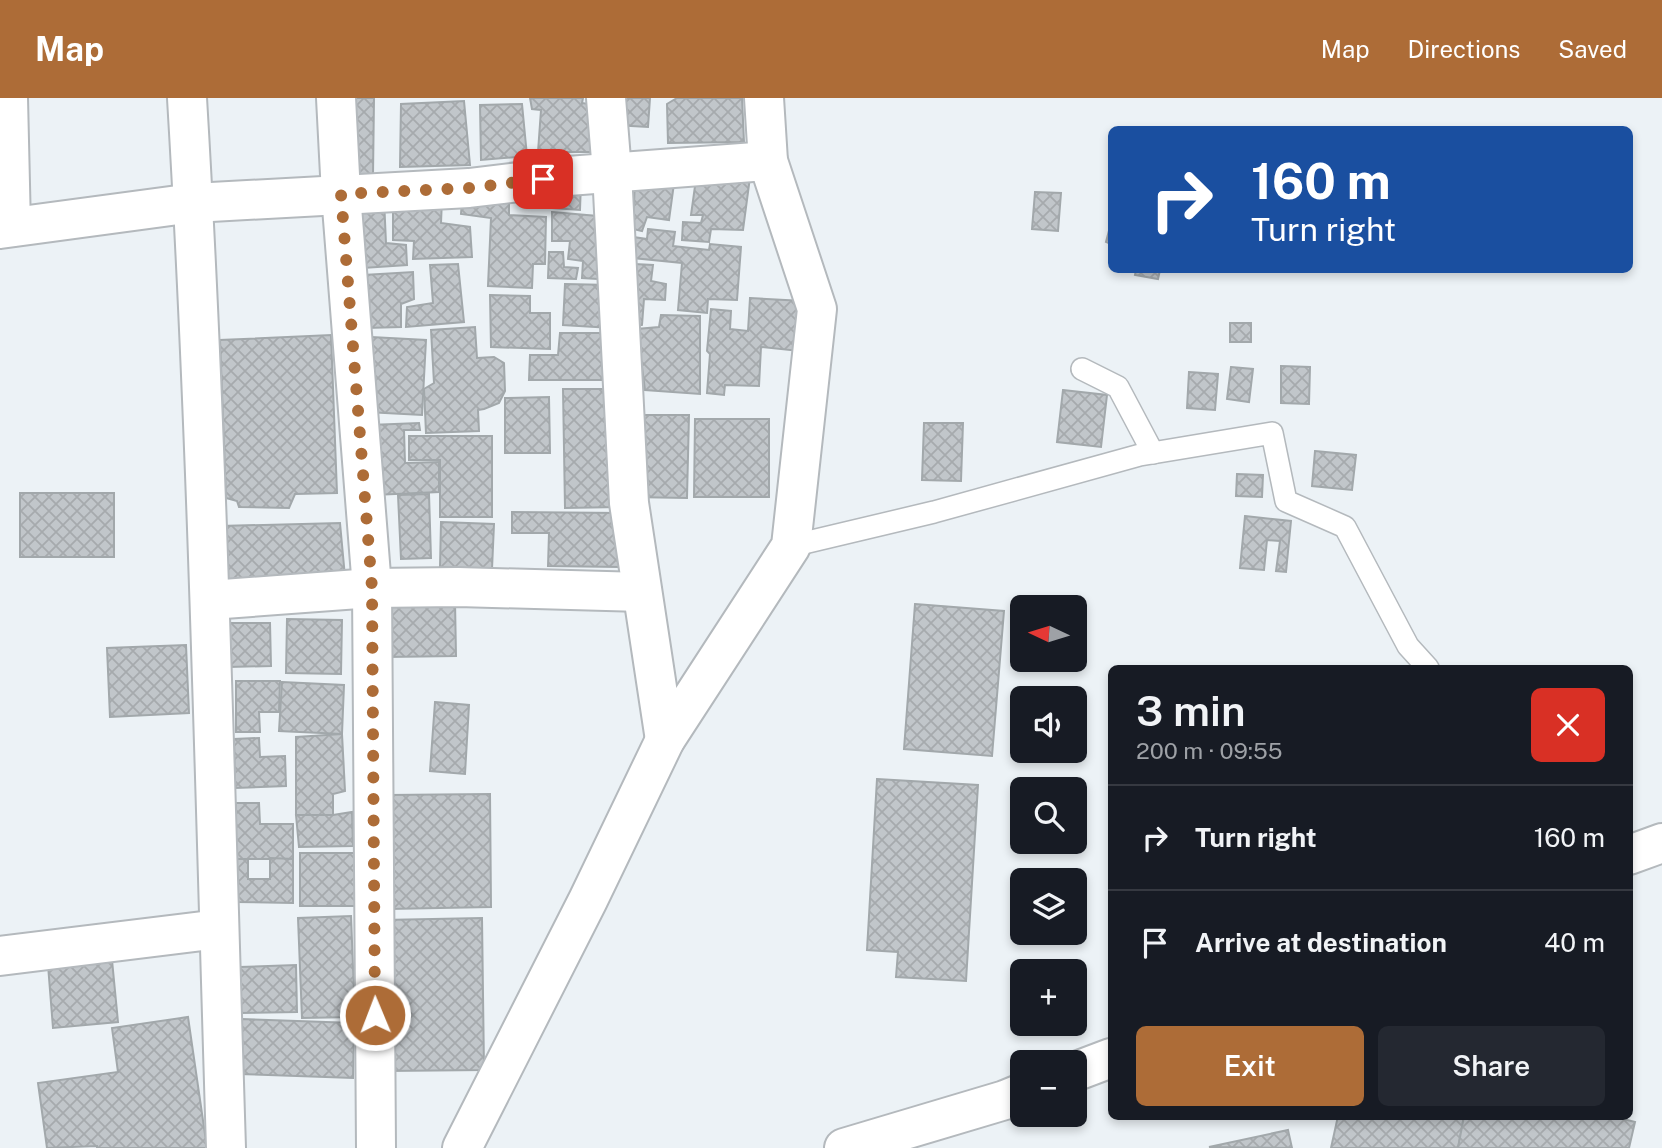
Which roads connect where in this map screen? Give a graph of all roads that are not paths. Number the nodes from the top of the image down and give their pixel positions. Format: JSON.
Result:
{"nodes":[{"id":1,"x":8,"y":98,"type":"edge"},
{"id":2,"x":187,"y":98,"type":"edge"},
{"id":3,"x":337,"y":98,"type":"edge"},
{"id":4,"x":606,"y":98,"type":"edge"},
{"id":5,"x":764,"y":98,"type":"edge"},
{"id":6,"x":768,"y":161,"type":"junction"},
{"id":7,"x":612,"y":172,"type":"junction"},
{"id":8,"x":341,"y":194,"type":"junction"},
{"id":9,"x":194,"y":203,"type":"junction"},
{"id":10,"x":5,"y":228,"type":"edge"},
{"id":11,"x":1082,"y":369,"type":"dead end"},
{"id":12,"x":1153,"y":453,"type":"junction"},
{"id":13,"x":791,"y":546,"type":"junction"},
{"id":14,"x":372,"y":588,"type":"junction"},
{"id":15,"x":642,"y":592,"type":"junction"},
{"id":16,"x":210,"y":600,"type":"junction"},
{"id":17,"x":1425,"y":665,"type":"edge"},
{"id":18,"x":665,"y":740,"type":"junction"},
{"id":19,"x":1662,"y":843,"type":"edge"},
{"id":20,"x":1633,"y":854,"type":"edge"},
{"id":21,"x":219,"y":929,"type":"junction"},
{"id":22,"x":0,"y":956,"type":"edge"},
{"id":23,"x":1108,"y":1059,"type":"edge"},
{"id":24,"x":1087,"y":1067,"type":"edge"},
{"id":25,"x":1010,"y":1098,"type":"edge"},
{"id":26,"x":226,"y":1148,"type":"edge"},
{"id":27,"x":376,"y":1148,"type":"edge"},
{"id":28,"x":462,"y":1148,"type":"edge"},
{"id":29,"x":844,"y":1148,"type":"edge"}],
"edges":[{"from":1,"to":10,"type":"street"},
{"from":2,"to":9,"type":"street"},
{"from":3,"to":8,"type":"street"},
{"from":4,"to":7,"type":"street"},
{"from":5,"to":6,"type":"street"},
{"from":6,"to":7,"type":"street"},
{"from":6,"to":13,"type":"street"},
{"from":7,"to":8,"type":"street"},
{"from":7,"to":15,"type":"street"},
{"from":8,"to":9,"type":"street"},
{"from":8,"to":14,"type":"street"},
{"from":9,"to":10,"type":"street"},
{"from":9,"to":16,"type":"street"},
{"from":11,"to":12,"type":"lane"},
{"from":12,"to":13,"type":"lane"},
{"from":12,"to":17,"type":"lane"},
{"from":13,"to":18,"type":"street"},
{"from":14,"to":15,"type":"street"},
{"from":14,"to":16,"type":"street"},
{"from":14,"to":27,"type":"street"},
{"from":15,"to":18,"type":"street"},
{"from":16,"to":21,"type":"street"},
{"from":18,"to":28,"type":"street"},
{"from":19,"to":20,"type":"street"},
{"from":21,"to":22,"type":"street"},
{"from":21,"to":26,"type":"street"},
{"from":23,"to":24,"type":"street"},
{"from":25,"to":29,"type":"street"}]}
